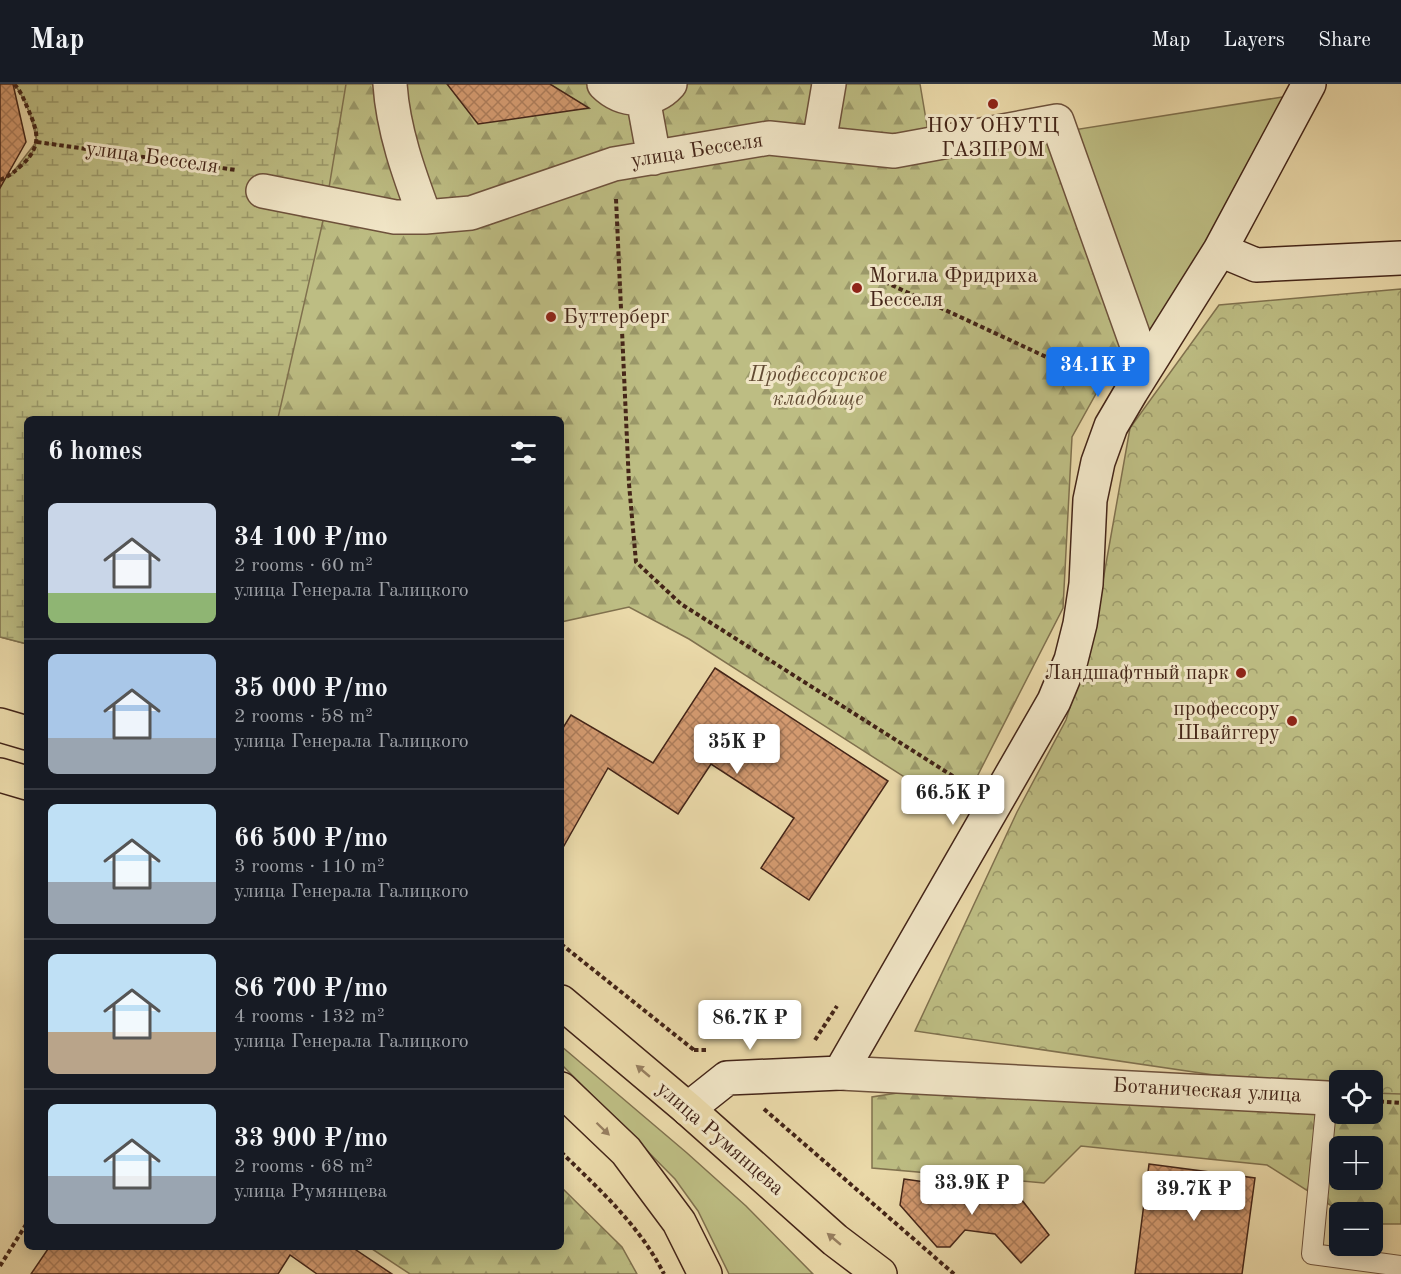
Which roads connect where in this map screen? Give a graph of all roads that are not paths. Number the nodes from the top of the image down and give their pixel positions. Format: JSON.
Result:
{"nodes":[{"id":1,"x":390,"y":84,"type":"edge"},
{"id":2,"x":604,"y":84,"type":"edge"},
{"id":3,"x":829,"y":84,"type":"edge"},
{"id":4,"x":1309,"y":84,"type":"edge"},
{"id":5,"x":656,"y":91,"type":"edge"},
{"id":6,"x":819,"y":143,"type":"junction"},
{"id":7,"x":654,"y":158,"type":"junction"},
{"id":8,"x":253,"y":181,"type":"road end"},
{"id":9,"x":425,"y":217,"type":"junction"},
{"id":10,"x":1220,"y":250,"type":"junction"},
{"id":11,"x":1401,"y":258,"type":"edge"},
{"id":12,"x":1138,"y":380,"type":"junction"},
{"id":13,"x":0,"y":725,"type":"edge"},
{"id":14,"x":24,"y":732,"type":"edge"},
{"id":15,"x":0,"y":775,"type":"edge"},
{"id":16,"x":24,"y":782,"type":"edge"},
{"id":17,"x":564,"y":1005,"type":"edge"},
{"id":18,"x":840,"y":1073,"type":"junction"},
{"id":19,"x":564,"y":1092,"type":"edge"},
{"id":20,"x":1327,"y":1098,"type":"joint"},
{"id":21,"x":688,"y":1109,"type":"junction"},
{"id":22,"x":1401,"y":1266,"type":"edge"},
{"id":23,"x":705,"y":1274,"type":"edge"},
{"id":24,"x":880,"y":1274,"type":"edge"}],
"edges":[{"from":1,"to":9,"type":"street"},
{"from":2,"to":5,"type":"street"},
{"from":3,"to":6,"type":"street"},
{"from":4,"to":10,"type":"street"},
{"from":5,"to":7,"type":"street"},
{"from":6,"to":7,"type":"street","name":"улица Бесселя"},
{"from":6,"to":12,"type":"street","name":"улица Бесселя"},
{"from":7,"to":9,"type":"street","name":"улица Бесселя"},
{"from":8,"to":9,"type":"street","name":"улица Бесселя"},
{"from":10,"to":11,"type":"street"},
{"from":10,"to":12,"type":"street"},
{"from":12,"to":18,"type":"street"},
{"from":13,"to":14,"type":"main road"},
{"from":15,"to":16,"type":"main road"},
{"from":21,"to":17,"type":"main road","name":"улица Румянцева","one_way":true},
{"from":18,"to":20,"type":"street","name":"Ботаническая улица"},
{"from":18,"to":21,"type":"street","name":"Ботаническая улица"},
{"from":19,"to":23,"type":"main road","one_way":true},
{"from":20,"to":22,"type":"lane","name":"Ботаническая улица"},
{"from":24,"to":21,"type":"main road","name":"улица Румянцева","one_way":true}]}
